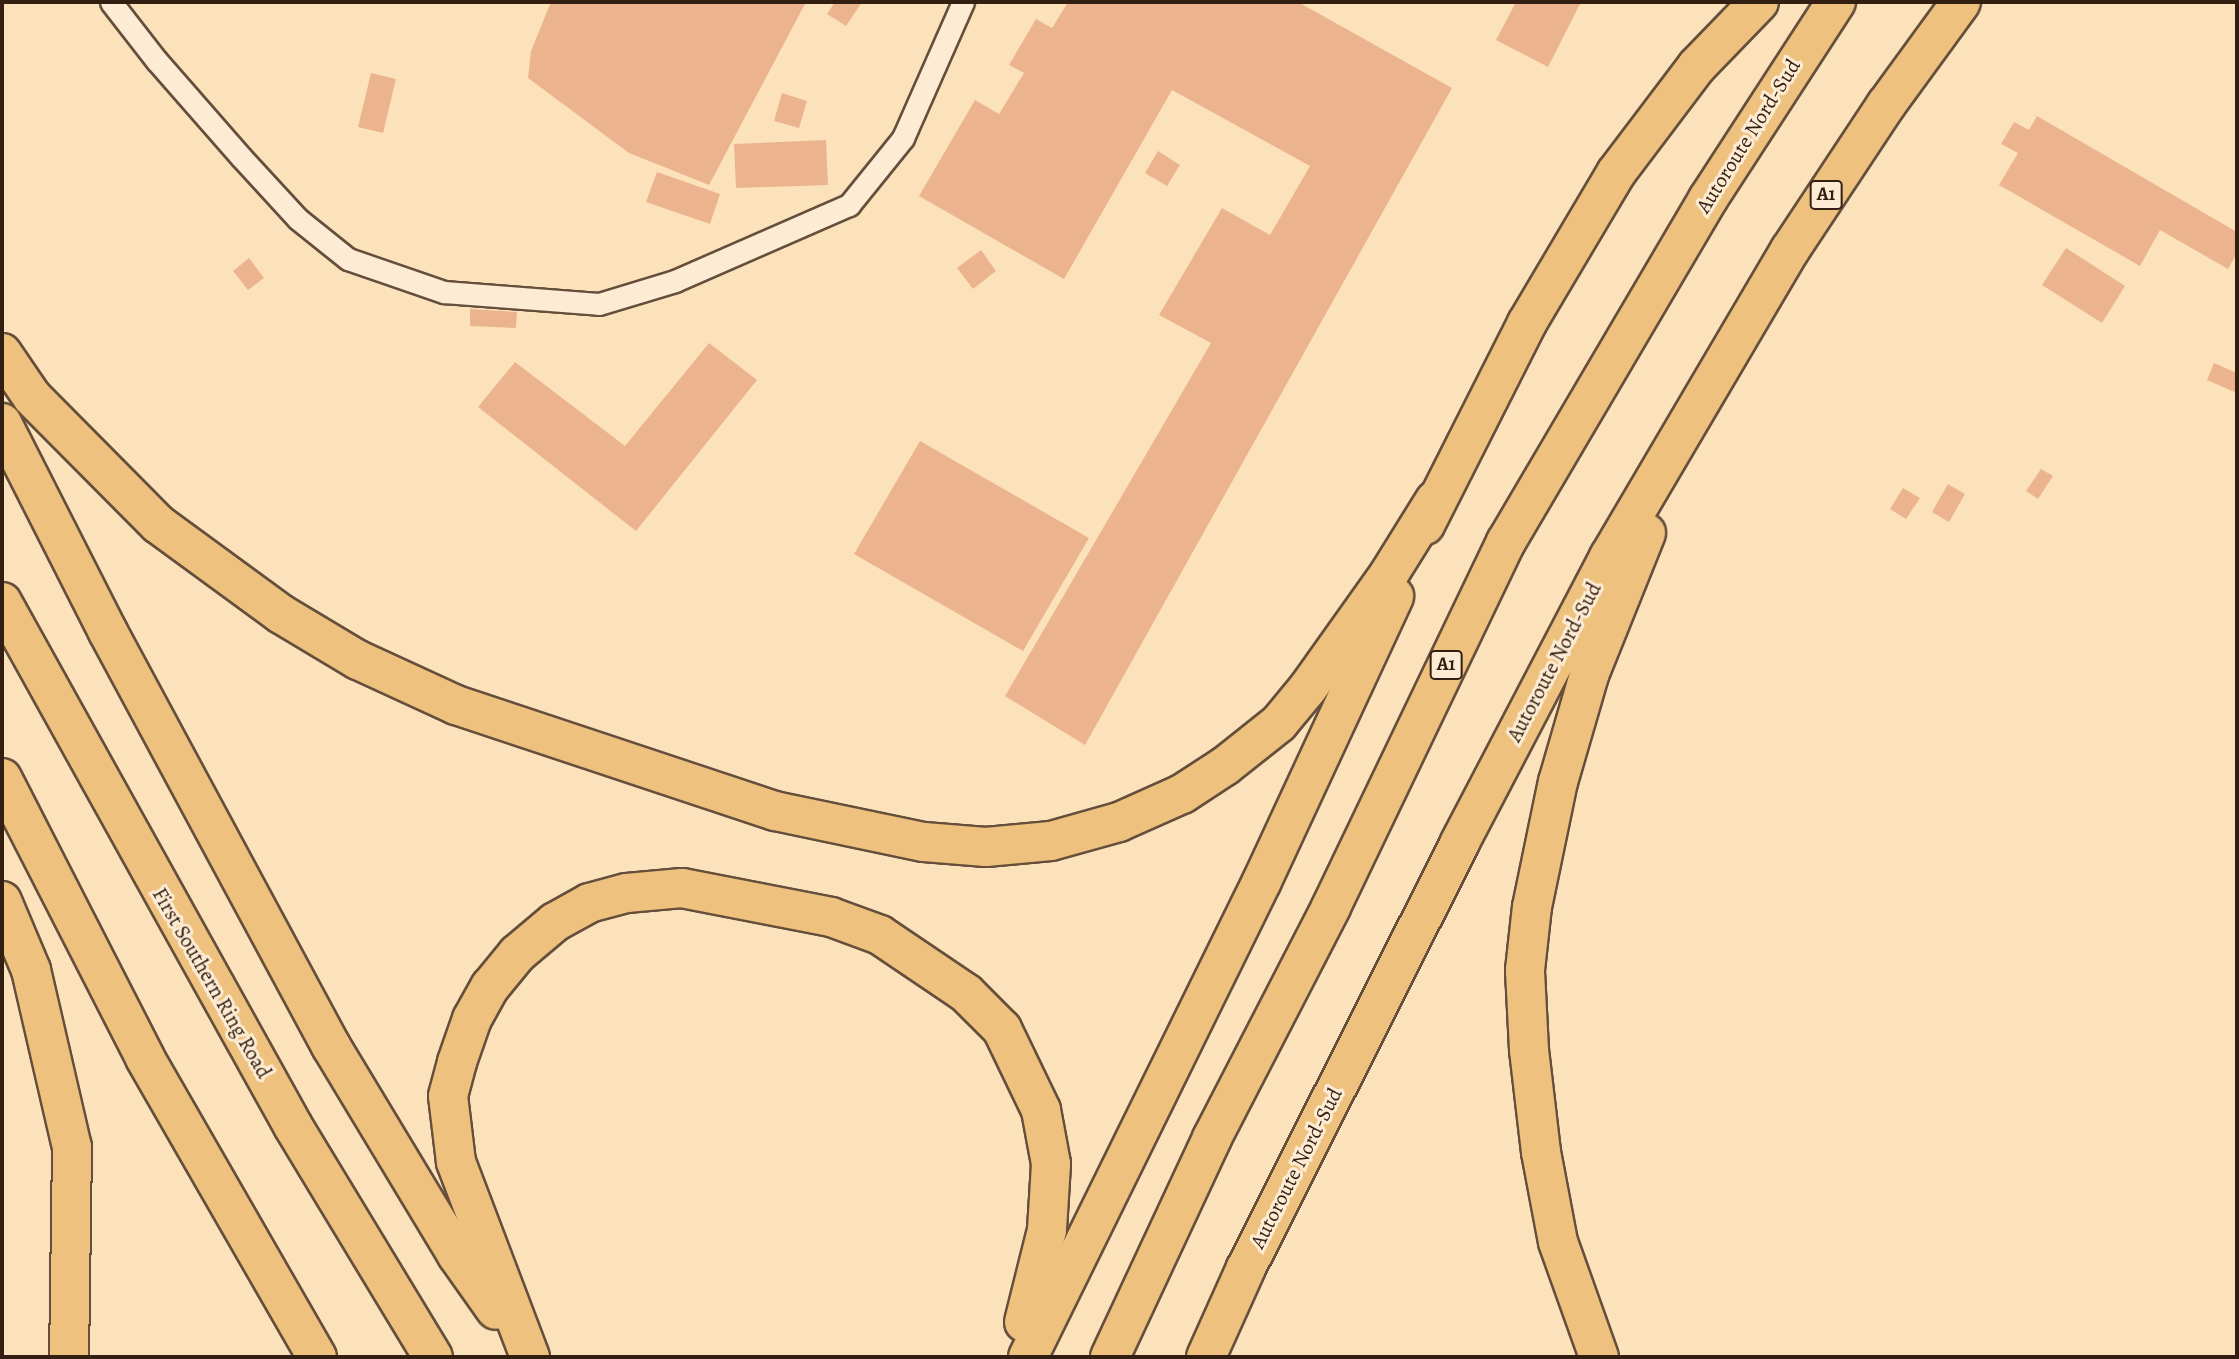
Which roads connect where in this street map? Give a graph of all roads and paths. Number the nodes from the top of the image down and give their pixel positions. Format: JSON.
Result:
{"nodes":[{"id":1,"x":111,"y":2,"type":"edge"},
{"id":2,"x":963,"y":2,"type":"edge"},
{"id":3,"x":1759,"y":2,"type":"edge"},
{"id":4,"x":1836,"y":2,"type":"edge"},
{"id":5,"x":1961,"y":2,"type":"edge"},
{"id":6,"x":2,"y":353,"type":"edge"},
{"id":7,"x":1703,"y":395,"type":"junction"},
{"id":8,"x":2,"y":423,"type":"edge"},
{"id":9,"x":1435,"y":500,"type":"junction"},
{"id":10,"x":2,"y":602,"type":"edge"},
{"id":11,"x":2,"y":778,"type":"edge"},
{"id":12,"x":2,"y":901,"type":"edge"},
{"id":13,"x":69,"y":1357,"type":"edge"},
{"id":14,"x":317,"y":1357,"type":"edge"},
{"id":15,"x":433,"y":1357,"type":"edge"},
{"id":16,"x":529,"y":1357,"type":"edge"},
{"id":17,"x":1013,"y":1357,"type":"edge"},
{"id":18,"x":1028,"y":1357,"type":"edge"},
{"id":19,"x":1110,"y":1357,"type":"edge"},
{"id":20,"x":1206,"y":1357,"type":"edge"},
{"id":21,"x":1599,"y":1357,"type":"edge"}],
"edges":[{"from":1,"to":2,"type":"lane"},
{"from":3,"to":9,"type":"highway"},
{"from":4,"to":19,"type":"highway","name":"Autoroute Nord-Sud","number":"A1"},
{"from":5,"to":7,"type":"highway","name":"Autoroute Nord-Sud","number":"A1"},
{"from":6,"to":9,"type":"highway"},
{"from":7,"to":20,"type":"highway","name":"Autoroute Nord-Sud","number":"A1"},
{"from":7,"to":21,"type":"highway"},
{"from":8,"to":16,"type":"highway"},
{"from":9,"to":18,"type":"highway"},
{"from":10,"to":15,"type":"highway","name":"First Southern Ring Road"},
{"from":11,"to":14,"type":"highway"},
{"from":12,"to":13,"type":"highway"},
{"from":16,"to":17,"type":"highway"}]}
